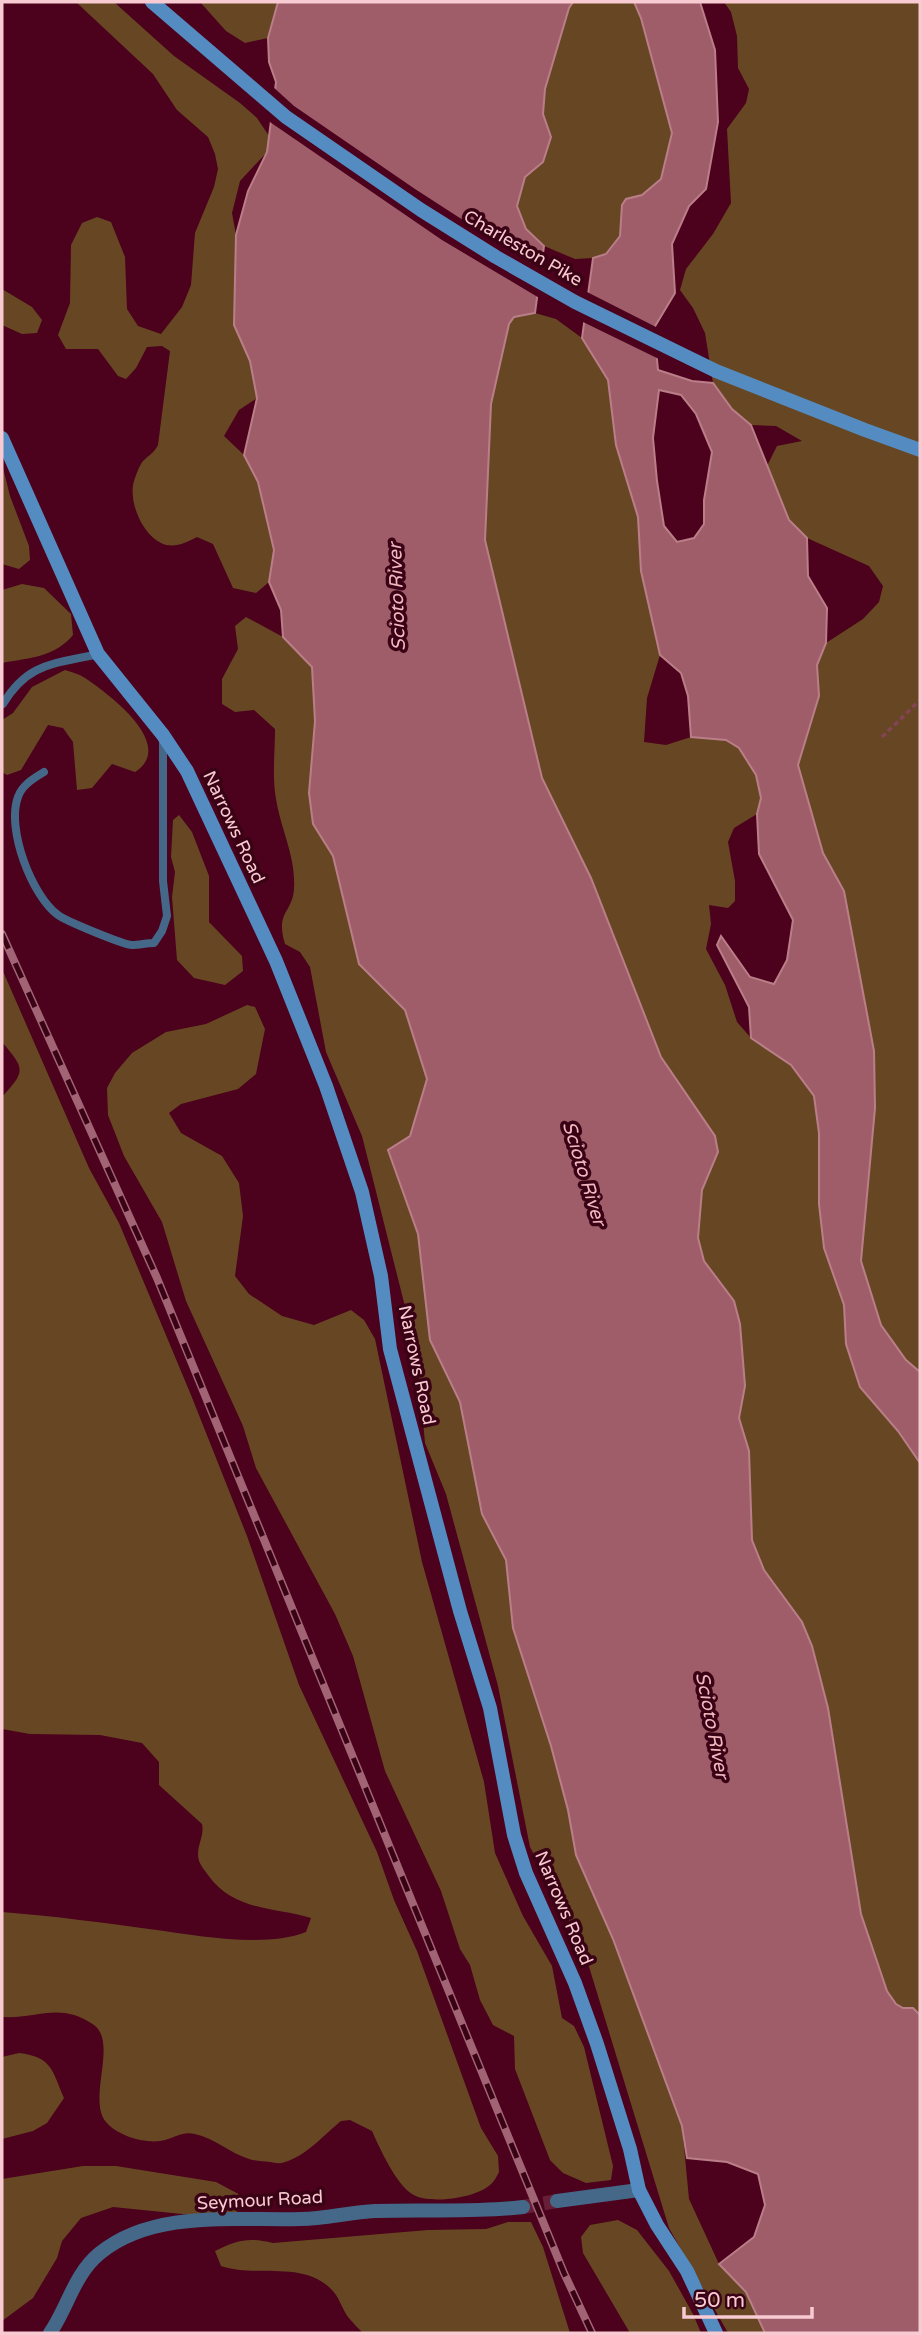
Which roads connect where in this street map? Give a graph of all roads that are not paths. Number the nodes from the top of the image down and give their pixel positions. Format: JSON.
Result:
{"nodes":[{"id":1,"x":152,"y":2,"type":"edge"},
{"id":2,"x":2,"y":438,"type":"edge"},
{"id":3,"x":920,"y":450,"type":"edge"},
{"id":4,"x":98,"y":654,"type":"junction"},
{"id":5,"x":3,"y":704,"type":"edge"},
{"id":6,"x":163,"y":735,"type":"junction"},
{"id":7,"x":44,"y":772,"type":"dead end"},
{"id":8,"x":639,"y":2190,"type":"junction"},
{"id":9,"x":557,"y":2201,"type":"tunnel mouth"},
{"id":10,"x":523,"y":2207,"type":"tunnel mouth"},
{"id":11,"x":50,"y":2333,"type":"edge"},
{"id":12,"x":716,"y":2333,"type":"edge"}],
"edges":[{"from":1,"to":3,"type":"street","name":"Charleston Pike"},
{"from":2,"to":4,"type":"street","name":"Narrows Road"},
{"from":4,"to":5,"type":"lane"},
{"from":4,"to":6,"type":"street","name":"Narrows Road"},
{"from":6,"to":7,"type":"lane"},
{"from":6,"to":8,"type":"street","name":"Narrows Road"},
{"from":8,"to":9,"type":"street"},
{"from":8,"to":12,"type":"street","name":"Narrows Road"},
{"from":10,"to":11,"type":"street","name":"Seymour Road"}]}
